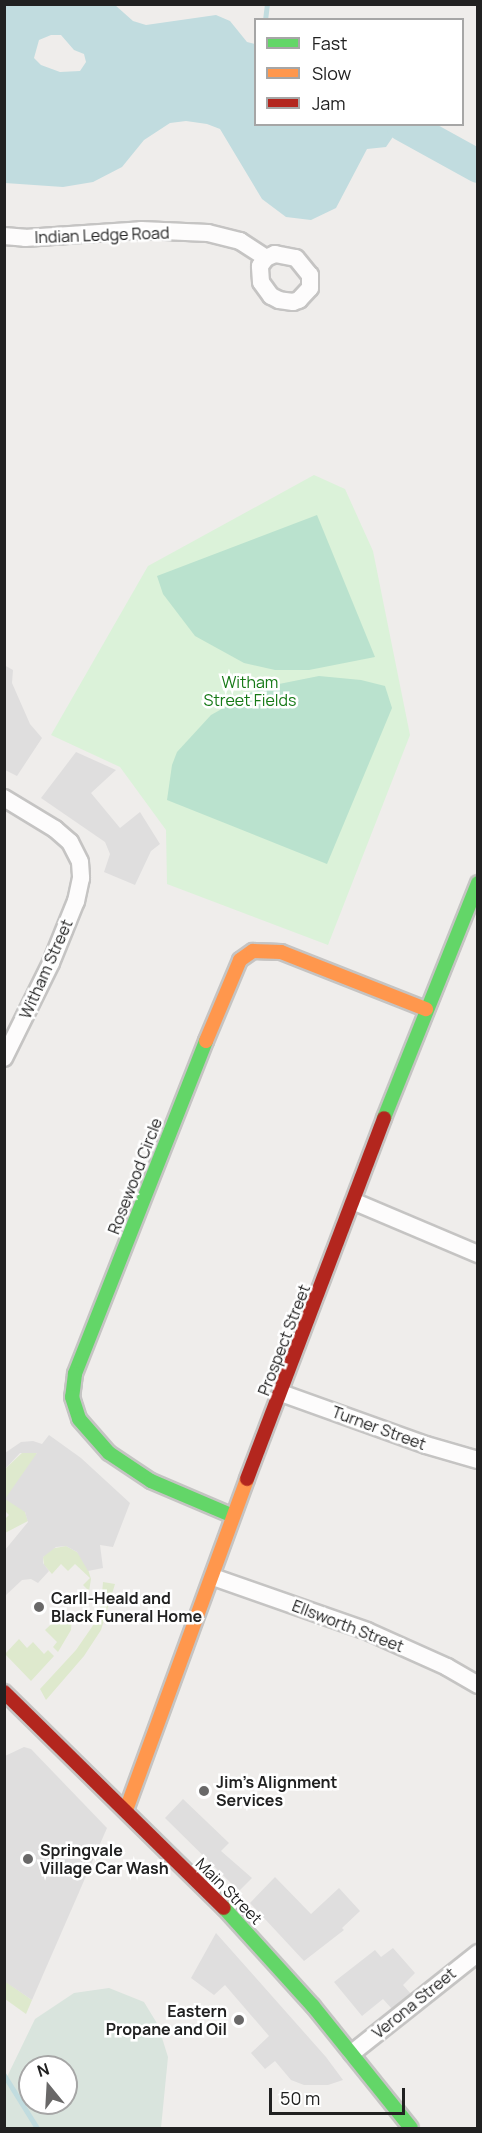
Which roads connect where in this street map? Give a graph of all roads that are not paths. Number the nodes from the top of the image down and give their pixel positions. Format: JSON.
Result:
{"nodes":[{"id":1,"x":4,"y":237,"type":"edge"},
{"id":2,"x":266,"y":258,"type":"dead end"},
{"id":3,"x":4,"y":798,"type":"edge"},
{"id":4,"x":477,"y":883,"type":"edge"},
{"id":5,"x":426,"y":1009,"type":"junction"},
{"id":6,"x":5,"y":1053,"type":"edge"},
{"id":7,"x":355,"y":1202,"type":"junction"},
{"id":8,"x":477,"y":1254,"type":"edge"},
{"id":9,"x":281,"y":1393,"type":"junction"},
{"id":10,"x":477,"y":1460,"type":"edge"},
{"id":11,"x":233,"y":1516,"type":"junction"},
{"id":12,"x":213,"y":1577,"type":"junction"},
{"id":13,"x":477,"y":1685,"type":"edge"},
{"id":14,"x":6,"y":1701,"type":"edge"},
{"id":15,"x":126,"y":1810,"type":"junction"},
{"id":16,"x":477,"y":1953,"type":"edge"},
{"id":17,"x":352,"y":2053,"type":"junction"},
{"id":18,"x":411,"y":2128,"type":"edge"}],
"edges":[{"from":1,"to":2,"type":"street","name":"Indian Ledge Road"},
{"from":3,"to":6,"type":"street","name":"Witham Street"},
{"from":4,"to":5,"type":"street","name":"Prospect Street"},
{"from":5,"to":7,"type":"street","name":"Prospect Street"},
{"from":5,"to":11,"type":"street","name":"Rosewood Circle"},
{"from":7,"to":8,"type":"street"},
{"from":7,"to":9,"type":"street","name":"Prospect Street"},
{"from":9,"to":10,"type":"street","name":"Turner Street"},
{"from":9,"to":11,"type":"street","name":"Prospect Street"},
{"from":11,"to":12,"type":"street","name":"Prospect Street"},
{"from":12,"to":13,"type":"street","name":"Ellsworth Street"},
{"from":12,"to":15,"type":"street","name":"Prospect Street"},
{"from":14,"to":15,"type":"street","name":"Main Street"},
{"from":15,"to":17,"type":"street","name":"Main Street"},
{"from":16,"to":17,"type":"street","name":"Verona Street"},
{"from":17,"to":18,"type":"street","name":"Main Street"}]}
